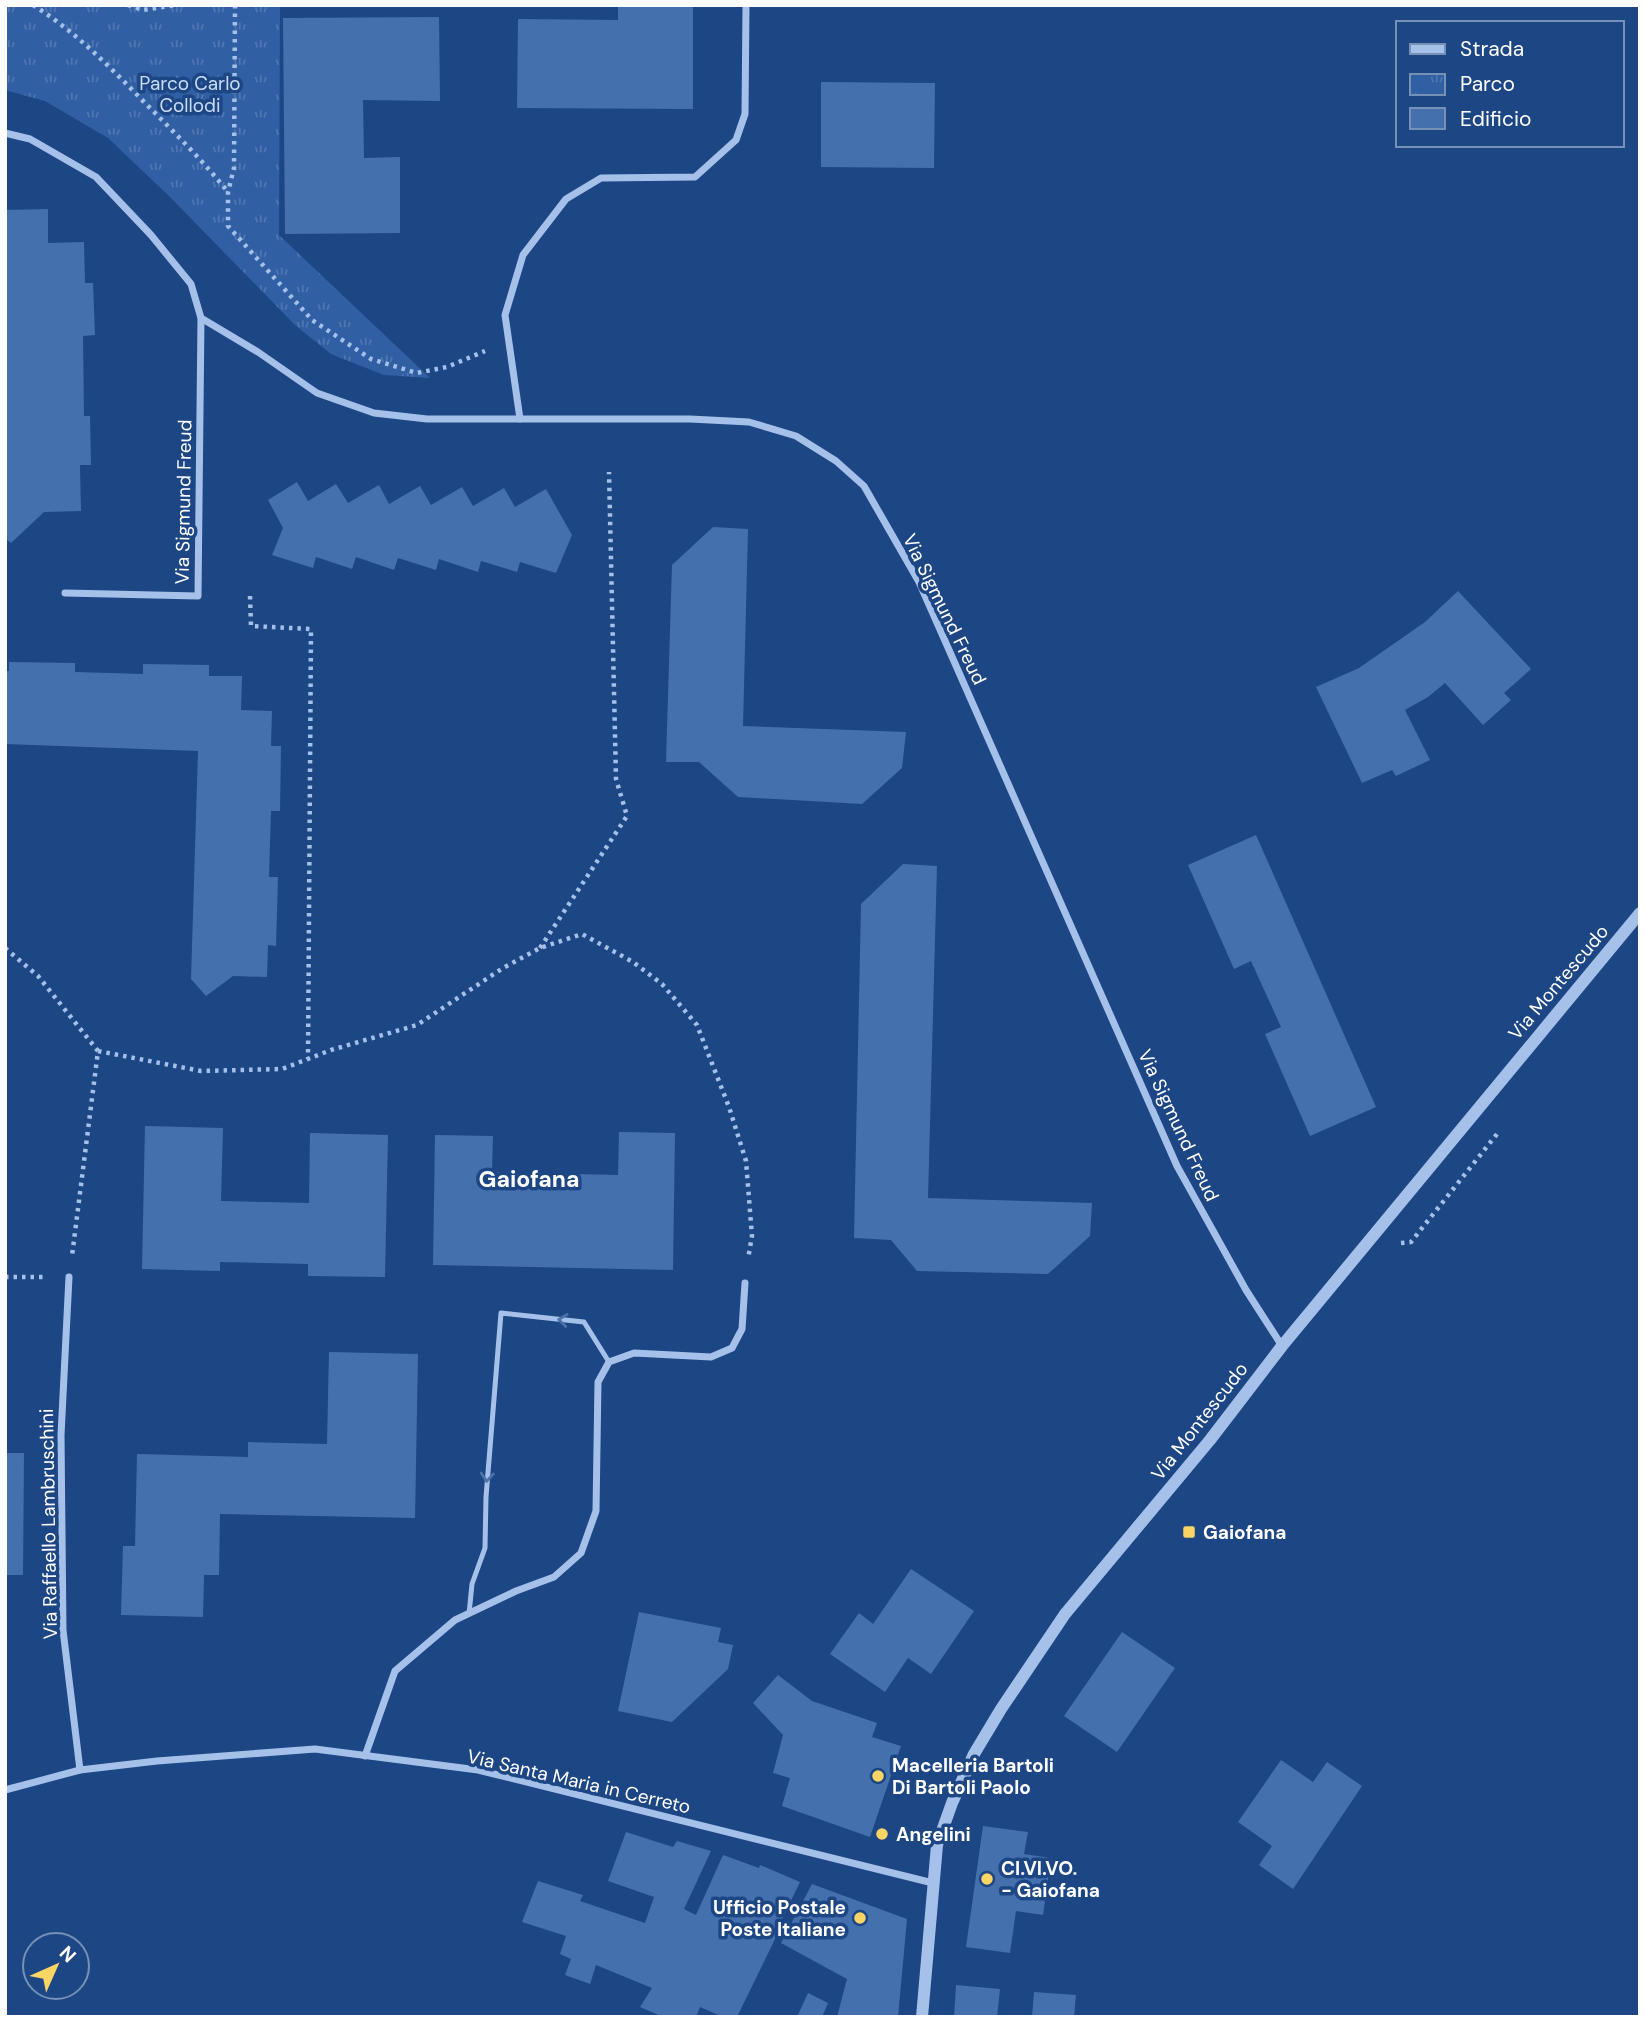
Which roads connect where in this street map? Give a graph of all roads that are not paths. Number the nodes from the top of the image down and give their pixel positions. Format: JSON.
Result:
{"nodes":[{"id":1,"x":746,"y":5,"type":"edge"},
{"id":2,"x":5,"y":133,"type":"edge"},
{"id":3,"x":201,"y":318,"type":"junction"},
{"id":4,"x":520,"y":419,"type":"junction"},
{"id":5,"x":65,"y":593,"type":"dead end"},
{"id":6,"x":1640,"y":913,"type":"edge"},
{"id":7,"x":69,"y":1277,"type":"road end"},
{"id":8,"x":744,"y":1283,"type":"road end"},
{"id":9,"x":1282,"y":1346,"type":"junction"},
{"id":10,"x":609,"y":1362,"type":"junction"},
{"id":11,"x":469,"y":1614,"type":"junction"},
{"id":12,"x":365,"y":1756,"type":"junction"},
{"id":13,"x":80,"y":1770,"type":"junction"},
{"id":14,"x":5,"y":1790,"type":"edge"},
{"id":15,"x":933,"y":1884,"type":"junction"},
{"id":16,"x":922,"y":2017,"type":"edge"}],
"edges":[{"from":1,"to":4,"type":"street"},
{"from":2,"to":3,"type":"street","name":"Via Sigmund Freud"},
{"from":3,"to":4,"type":"street","name":"Via Sigmund Freud"},
{"from":3,"to":5,"type":"street","name":"Via Sigmund Freud"},
{"from":4,"to":9,"type":"street","name":"Via Sigmund Freud"},
{"from":6,"to":9,"type":"street","name":"Via Montescudo"},
{"from":7,"to":13,"type":"street","name":"Via Raffaello Lambruschini"},
{"from":8,"to":10,"type":"street"},
{"from":9,"to":15,"type":"street","name":"Via Montescudo"},
{"from":10,"to":11,"type":"street"},
{"from":10,"to":11,"type":"lane","one_way":true},
{"from":11,"to":12,"type":"street"},
{"from":12,"to":13,"type":"street","name":"Via Santa Maria in Cerreto"},
{"from":12,"to":15,"type":"street","name":"Via Santa Maria in Cerreto"},
{"from":13,"to":14,"type":"street","name":"Via Santa Maria in Cerreto"},
{"from":15,"to":16,"type":"street","name":"Via Montescudo"}]}
